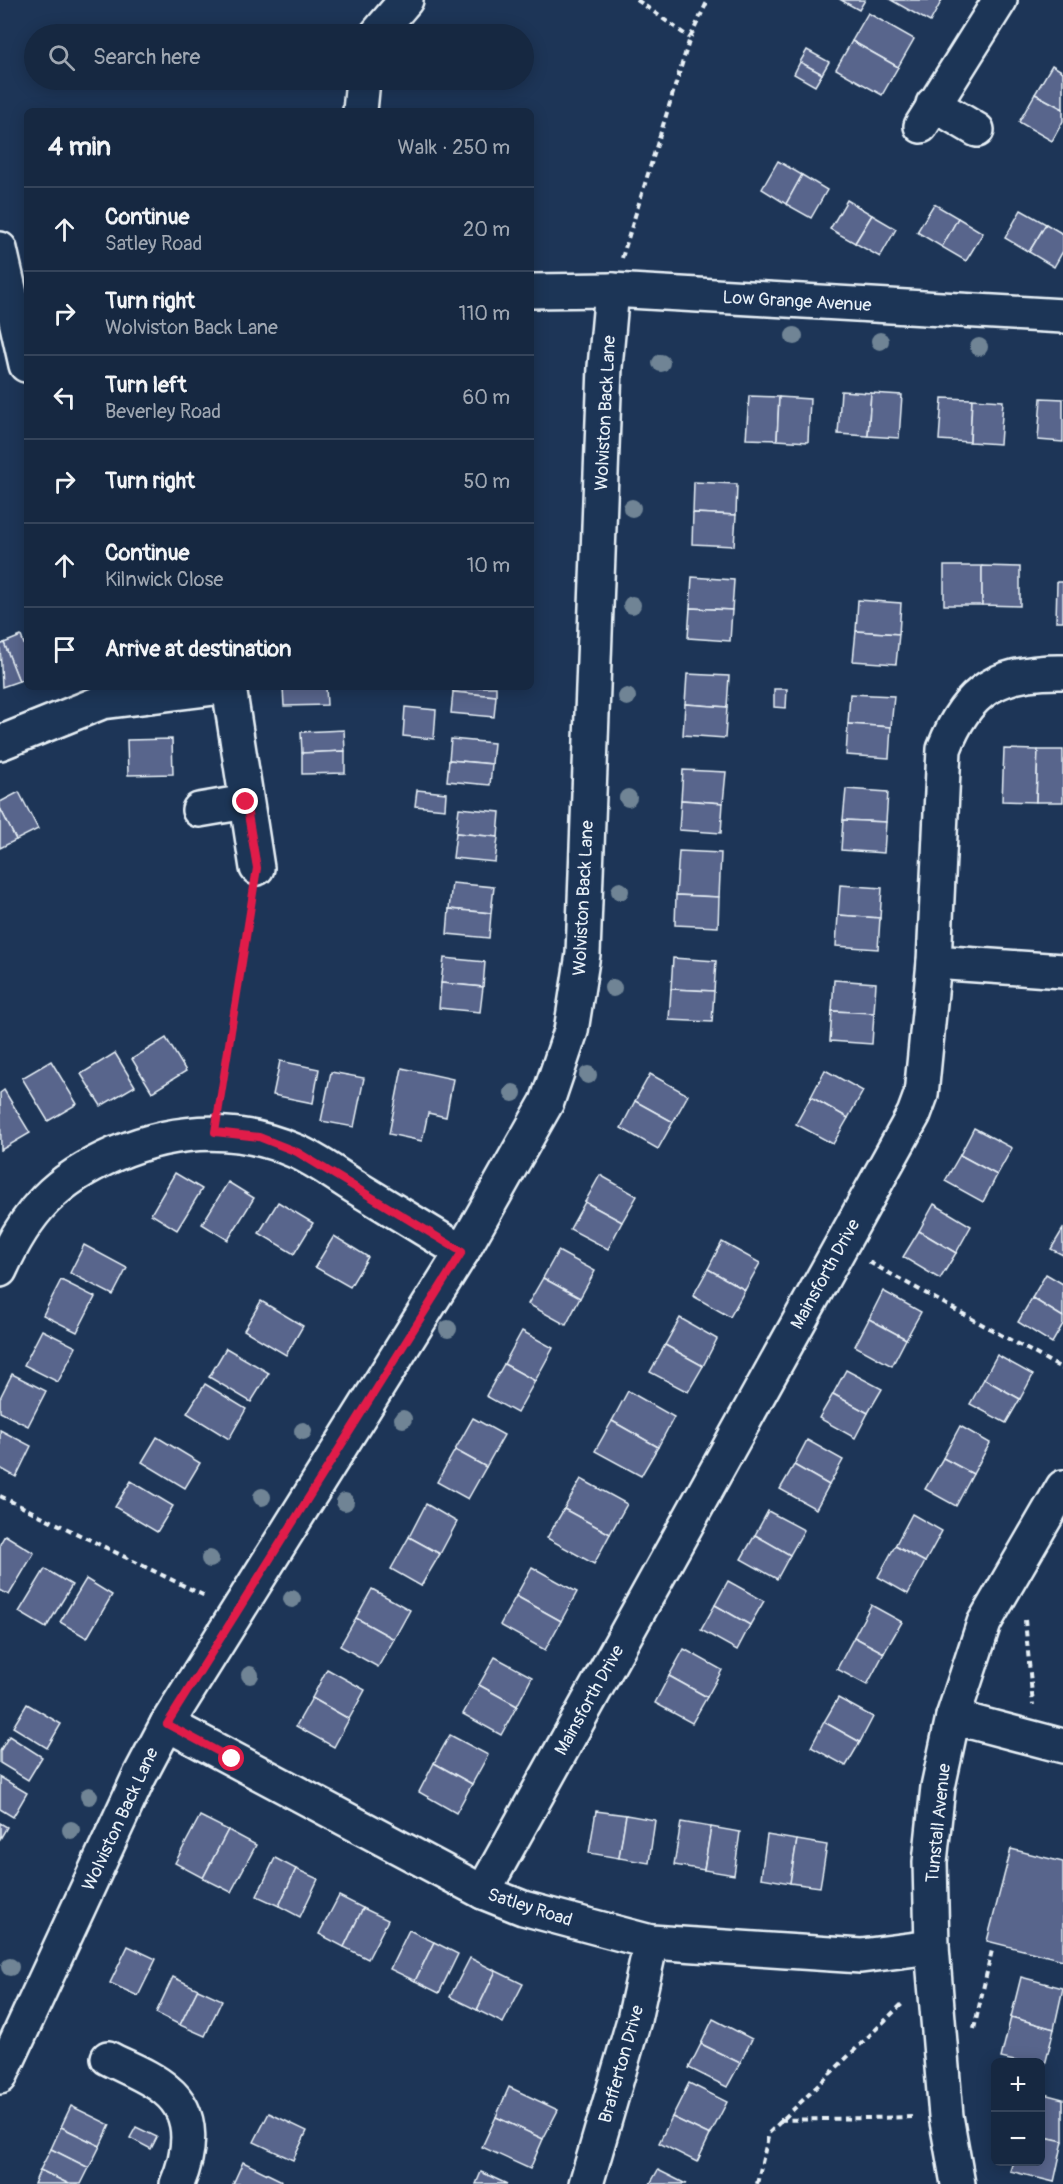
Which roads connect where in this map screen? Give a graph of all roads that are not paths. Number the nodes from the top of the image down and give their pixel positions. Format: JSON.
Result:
{"nodes":[{"id":1,"x":406,"y":0,"type":"edge"},
{"id":2,"x":1000,"y":0,"type":"edge"},
{"id":3,"x":386,"y":24,"type":"edge"},
{"id":4,"x":362,"y":90,"type":"edge"},
{"id":5,"x":360,"y":108,"type":"edge"},
{"id":6,"x":977,"y":130,"type":"dead end"},
{"id":7,"x":0,"y":249,"type":"edge"},
{"id":8,"x":612,"y":290,"type":"junction"},
{"id":9,"x":534,"y":291,"type":"edge"},
{"id":10,"x":1063,"y":316,"type":"edge"},
{"id":11,"x":18,"y":367,"type":"edge"},
{"id":12,"x":1063,"y":672,"type":"edge"},
{"id":13,"x":199,"y":690,"type":"edge"},
{"id":14,"x":229,"y":690,"type":"edge"},
{"id":15,"x":0,"y":742,"type":"edge"},
{"id":16,"x":246,"y":802,"type":"junction"},
{"id":17,"x":200,"y":810,"type":"dead end"},
{"id":18,"x":257,"y":868,"type":"road end"},
{"id":19,"x":934,"y":962,"type":"junction"},
{"id":20,"x":1063,"y":971,"type":"edge"},
{"id":21,"x":462,"y":1252,"type":"junction"},
{"id":22,"x":0,"y":1270,"type":"edge"},
{"id":23,"x":1063,"y":1487,"type":"edge"},
{"id":24,"x":953,"y":1717,"type":"junction"},
{"id":25,"x":167,"y":1724,"type":"junction"},
{"id":26,"x":1050,"y":1743,"type":"edge"},
{"id":27,"x":483,"y":1892,"type":"junction"},
{"id":28,"x":651,"y":1942,"type":"junction"},
{"id":29,"x":933,"y":1960,"type":"junction"},
{"id":30,"x":108,"y":2058,"type":"dead end"},
{"id":31,"x":0,"y":2077,"type":"edge"},
{"id":32,"x":177,"y":2184,"type":"edge"},
{"id":33,"x":586,"y":2184,"type":"edge"},
{"id":34,"x":958,"y":2184,"type":"edge"}],
"edges":[{"from":1,"to":3,"type":"street"},
{"from":2,"to":6,"type":"street"},
{"from":4,"to":5,"type":"street"},
{"from":7,"to":11,"type":"street"},
{"from":8,"to":9,"type":"street","name":"Low Grange Avenue"},
{"from":8,"to":10,"type":"street","name":"Low Grange Avenue"},
{"from":8,"to":21,"type":"street","name":"Wolviston Back Lane"},
{"from":12,"to":19,"type":"street","name":"Mainsforth Drive"},
{"from":13,"to":15,"type":"street"},
{"from":14,"to":16,"type":"street"},
{"from":16,"to":17,"type":"street"},
{"from":16,"to":18,"type":"street"},
{"from":19,"to":20,"type":"street"},
{"from":19,"to":27,"type":"street","name":"Mainsforth Drive"},
{"from":21,"to":22,"type":"street"},
{"from":21,"to":25,"type":"street","name":"Wolviston Back Lane"},
{"from":23,"to":24,"type":"street","name":"Tunstall Avenue"},
{"from":24,"to":26,"type":"street"},
{"from":24,"to":29,"type":"street","name":"Tunstall Avenue"},
{"from":25,"to":27,"type":"street","name":"Satley Road"},
{"from":25,"to":31,"type":"street","name":"Wolviston Back Lane"},
{"from":27,"to":28,"type":"street","name":"Satley Road"},
{"from":28,"to":29,"type":"street","name":"Satley Road"},
{"from":28,"to":33,"type":"street","name":"Brafferton Drive"},
{"from":29,"to":34,"type":"street","name":"Tunstall Avenue"},
{"from":30,"to":32,"type":"street"}]}
